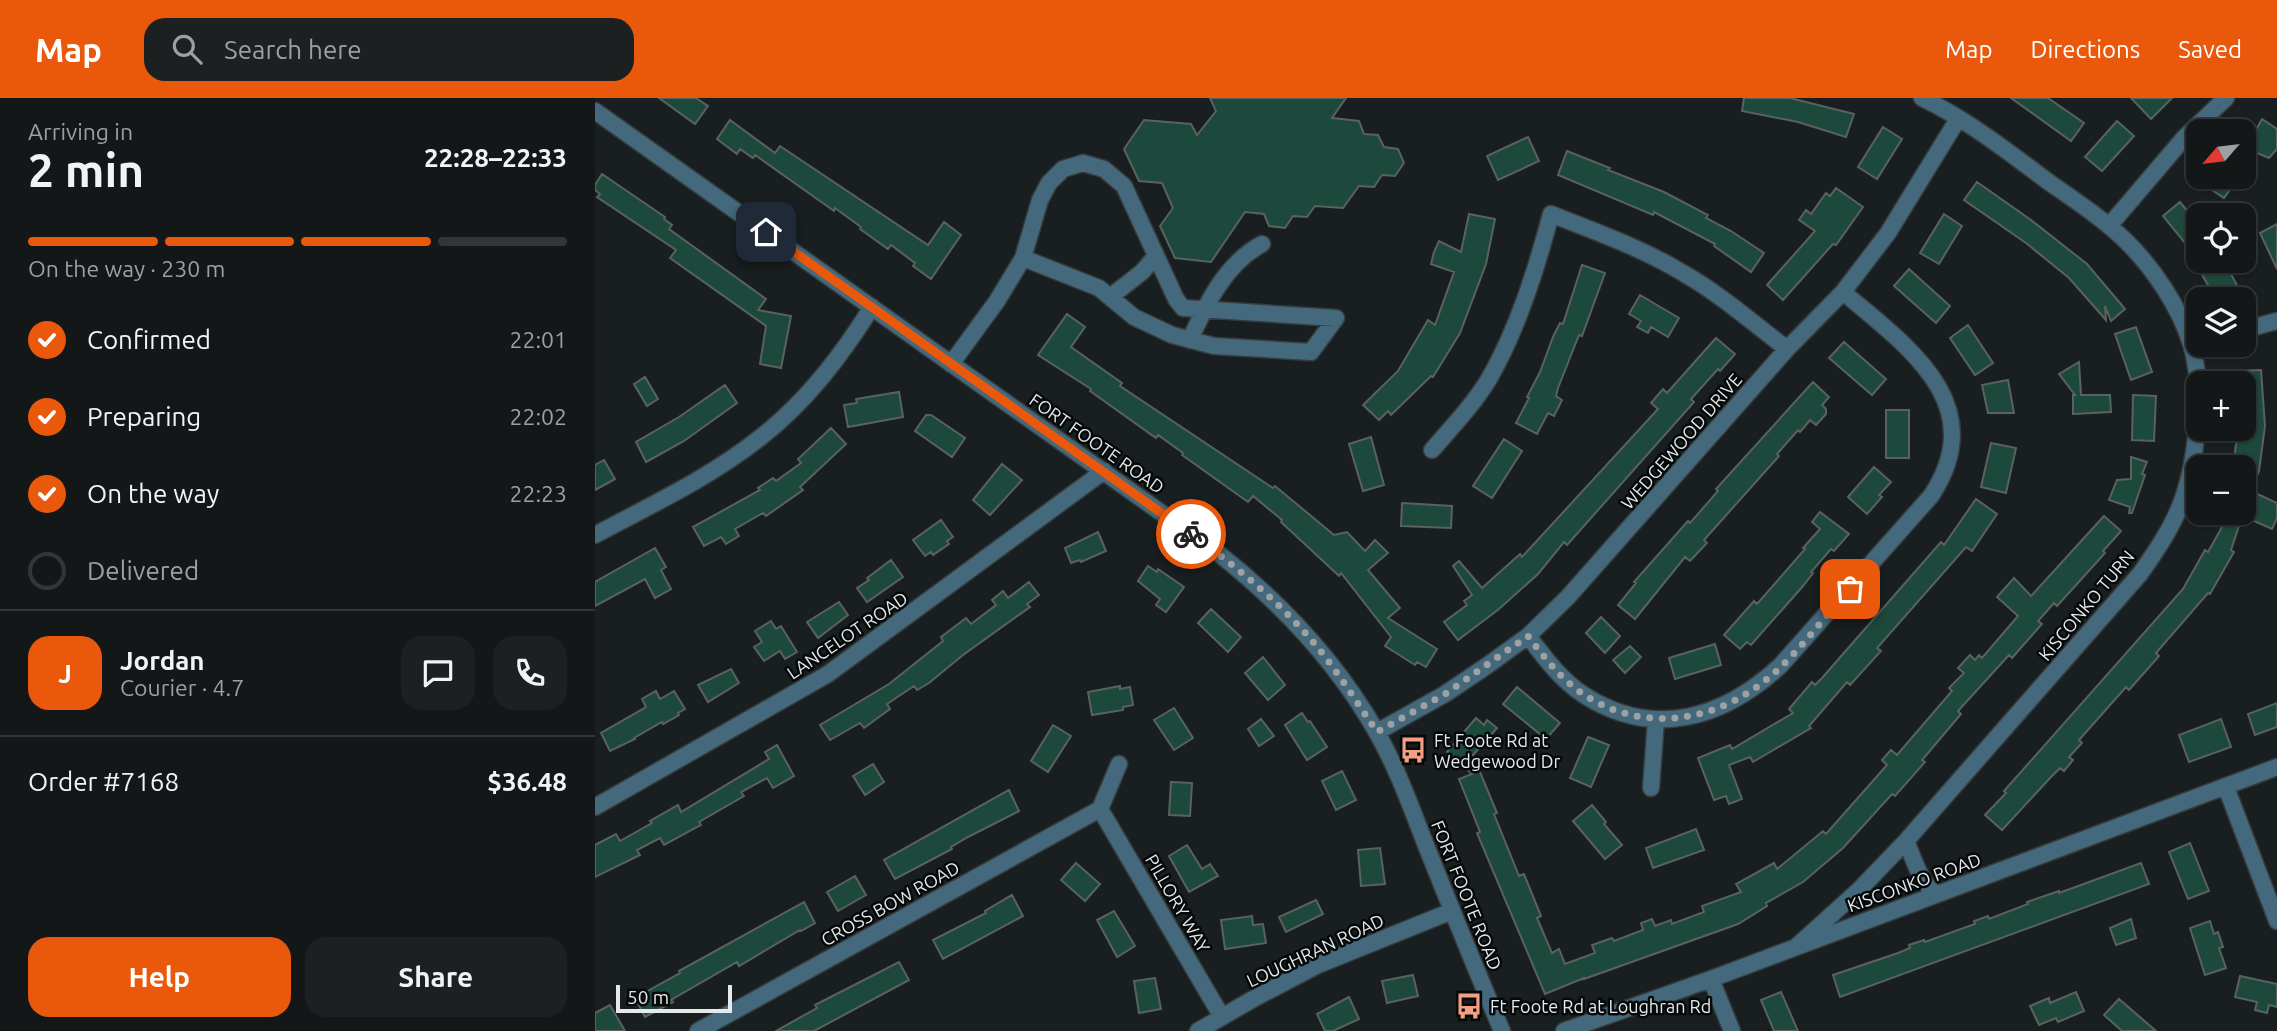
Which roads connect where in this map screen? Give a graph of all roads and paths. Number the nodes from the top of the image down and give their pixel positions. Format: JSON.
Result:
{"nodes":[{"id":1,"x":1922,"y":98,"type":"edge"},
{"id":2,"x":2226,"y":98,"type":"edge"},
{"id":3,"x":595,"y":111,"type":"edge"},
{"id":4,"x":1958,"y":119,"type":"junction"},
{"id":5,"x":2109,"y":226,"type":"junction"},
{"id":6,"x":1262,"y":244,"type":"dead end"},
{"id":7,"x":1156,"y":256,"type":"junction"},
{"id":8,"x":1023,"y":258,"type":"junction"},
{"id":9,"x":1843,"y":292,"type":"junction"},
{"id":10,"x":1110,"y":297,"type":"junction"},
{"id":11,"x":872,"y":307,"type":"junction"},
{"id":12,"x":1205,"y":308,"type":"junction"},
{"id":13,"x":2277,"y":321,"type":"edge"},
{"id":14,"x":2256,"y":327,"type":"edge"},
{"id":15,"x":2186,"y":328,"type":"edge"},
{"id":16,"x":1190,"y":340,"type":"junction"},
{"id":17,"x":1787,"y":349,"type":"junction"},
{"id":18,"x":2195,"y":357,"type":"edge"},
{"id":19,"x":951,"y":364,"type":"junction"},
{"id":20,"x":1432,"y":450,"type":"dead end"},
{"id":21,"x":1104,"y":471,"type":"junction"},
{"id":22,"x":595,"y":535,"type":"edge"},
{"id":23,"x":1528,"y":636,"type":"junction"},
{"id":24,"x":1656,"y":719,"type":"junction"},
{"id":25,"x":1377,"y":732,"type":"junction"},
{"id":26,"x":1119,"y":764,"type":"dead end"},
{"id":27,"x":2277,"y":768,"type":"edge"},
{"id":28,"x":2226,"y":787,"type":"junction"},
{"id":29,"x":1651,"y":788,"type":"dead end"},
{"id":30,"x":595,"y":807,"type":"edge"},
{"id":31,"x":1100,"y":809,"type":"junction"},
{"id":32,"x":1906,"y":841,"type":"junction"},
{"id":33,"x":1936,"y":894,"type":"junction"},
{"id":34,"x":1452,"y":911,"type":"junction"},
{"id":35,"x":2277,"y":921,"type":"edge"},
{"id":36,"x":1797,"y":946,"type":"junction"},
{"id":37,"x":1711,"y":979,"type":"junction"},
{"id":38,"x":1222,"y":1017,"type":"junction"},
{"id":39,"x":698,"y":1031,"type":"edge"},
{"id":40,"x":1198,"y":1031,"type":"edge"},
{"id":41,"x":1502,"y":1031,"type":"edge"},
{"id":42,"x":1564,"y":1031,"type":"edge"},
{"id":43,"x":1732,"y":1031,"type":"edge"}],
"edges":[{"from":1,"to":4,"type":"street","name":"KISCONKO TURN"},
{"from":2,"to":5,"type":"street"},
{"from":3,"to":11,"type":"street","name":"FORT FOOTE ROAD"},
{"from":4,"to":5,"type":"street","name":"KISCONKO TURN"},
{"from":4,"to":9,"type":"street","name":"WEDGEWOOD DRIVE"},
{"from":5,"to":15,"type":"street","name":"KISCONKO TURN"},
{"from":6,"to":12,"type":"street"},
{"from":7,"to":8,"type":"street"},
{"from":7,"to":10,"type":"street"},
{"from":7,"to":12,"type":"street"},
{"from":8,"to":10,"type":"street"},
{"from":8,"to":19,"type":"street"},
{"from":9,"to":17,"type":"street","name":"WEDGEWOOD DRIVE"},
{"from":9,"to":24,"type":"street"},
{"from":10,"to":16,"type":"street"},
{"from":11,"to":19,"type":"street","name":"FORT FOOTE ROAD"},
{"from":11,"to":22,"type":"street"},
{"from":12,"to":16,"type":"street"},
{"from":12,"to":16,"type":"street"},
{"from":13,"to":14,"type":"street"},
{"from":17,"to":20,"type":"street"},
{"from":17,"to":23,"type":"street","name":"WEDGEWOOD DRIVE"},
{"from":18,"to":32,"type":"street","name":"KISCONKO TURN"},
{"from":19,"to":21,"type":"street","name":"FORT FOOTE ROAD"},
{"from":21,"to":25,"type":"street","name":"FORT FOOTE ROAD"},
{"from":21,"to":30,"type":"street","name":"LANCELOT ROAD"},
{"from":23,"to":24,"type":"street"},
{"from":23,"to":25,"type":"street","name":"WEDGEWOOD DRIVE"},
{"from":24,"to":29,"type":"street"},
{"from":25,"to":34,"type":"street","name":"FORT FOOTE ROAD"},
{"from":26,"to":31,"type":"street"},
{"from":27,"to":28,"type":"street","name":"KISCONKO ROAD"},
{"from":28,"to":33,"type":"street","name":"KISCONKO ROAD"},
{"from":28,"to":35,"type":"street"},
{"from":31,"to":38,"type":"street","name":"PILLORY WAY"},
{"from":31,"to":39,"type":"street","name":"CROSS BOW ROAD"},
{"from":32,"to":33,"type":"street"},
{"from":32,"to":36,"type":"street","name":"KISCONKO TURN"},
{"from":33,"to":36,"type":"street","name":"KISCONKO ROAD"},
{"from":34,"to":38,"type":"street","name":"LOUGHRAN ROAD"},
{"from":34,"to":41,"type":"street","name":"FORT FOOTE ROAD"},
{"from":36,"to":37,"type":"street","name":"KISCONKO ROAD"},
{"from":37,"to":42,"type":"street","name":"KISCONKO ROAD"},
{"from":37,"to":43,"type":"street"},
{"from":38,"to":40,"type":"street","name":"LOUGHRAN ROAD"}]}
